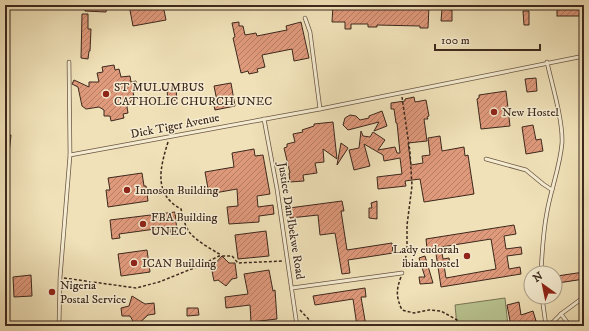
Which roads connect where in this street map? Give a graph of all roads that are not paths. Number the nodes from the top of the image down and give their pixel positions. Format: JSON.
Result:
{"nodes":[{"id":1,"x":305,"y":18,"type":"dead end"},
{"id":2,"x":584,"y":56,"type":"edge"},
{"id":3,"x":69,"y":62,"type":"dead end"},
{"id":4,"x":547,"y":62,"type":"junction"},
{"id":5,"x":320,"y":109,"type":"junction"},
{"id":6,"x":264,"y":119,"type":"junction"},
{"id":7,"x":70,"y":155,"type":"junction"},
{"id":8,"x":486,"y":159,"type":"dead end"},
{"id":9,"x":552,"y":190,"type":"junction"},
{"id":10,"x":542,"y":265,"type":"edge"},
{"id":11,"x":402,"y":273,"type":"road end"},
{"id":12,"x":292,"y":288,"type":"junction"},
{"id":13,"x":584,"y":297,"type":"edge"},
{"id":14,"x":543,"y":305,"type":"edge"},
{"id":15,"x":561,"y":314,"type":"junction"},
{"id":16,"x":59,"y":326,"type":"edge"},
{"id":17,"x":297,"y":326,"type":"edge"},
{"id":18,"x":546,"y":326,"type":"edge"},
{"id":19,"x":549,"y":326,"type":"edge"},
{"id":20,"x":570,"y":326,"type":"edge"}],
"edges":[{"from":1,"to":5,"type":"lane"},
{"from":2,"to":4,"type":"lane","name":"Dick Tiger Avenue"},
{"from":3,"to":7,"type":"lane"},
{"from":4,"to":5,"type":"lane","name":"Dick Tiger Avenue"},
{"from":4,"to":9,"type":"lane"},
{"from":5,"to":6,"type":"lane","name":"Dick Tiger Avenue"},
{"from":6,"to":7,"type":"lane","name":"Dick Tiger Avenue"},
{"from":6,"to":12,"type":"lane","name":"Justice Dan Ibekwe Road"},
{"from":7,"to":16,"type":"lane"},
{"from":8,"to":9,"type":"lane"},
{"from":9,"to":10,"type":"lane"},
{"from":11,"to":12,"type":"lane"},
{"from":12,"to":17,"type":"lane","name":"Justice Dan Ibekwe Road"},
{"from":13,"to":15,"type":"lane"},
{"from":14,"to":18,"type":"lane"},
{"from":15,"to":19,"type":"lane"},
{"from":15,"to":20,"type":"lane"}]}
